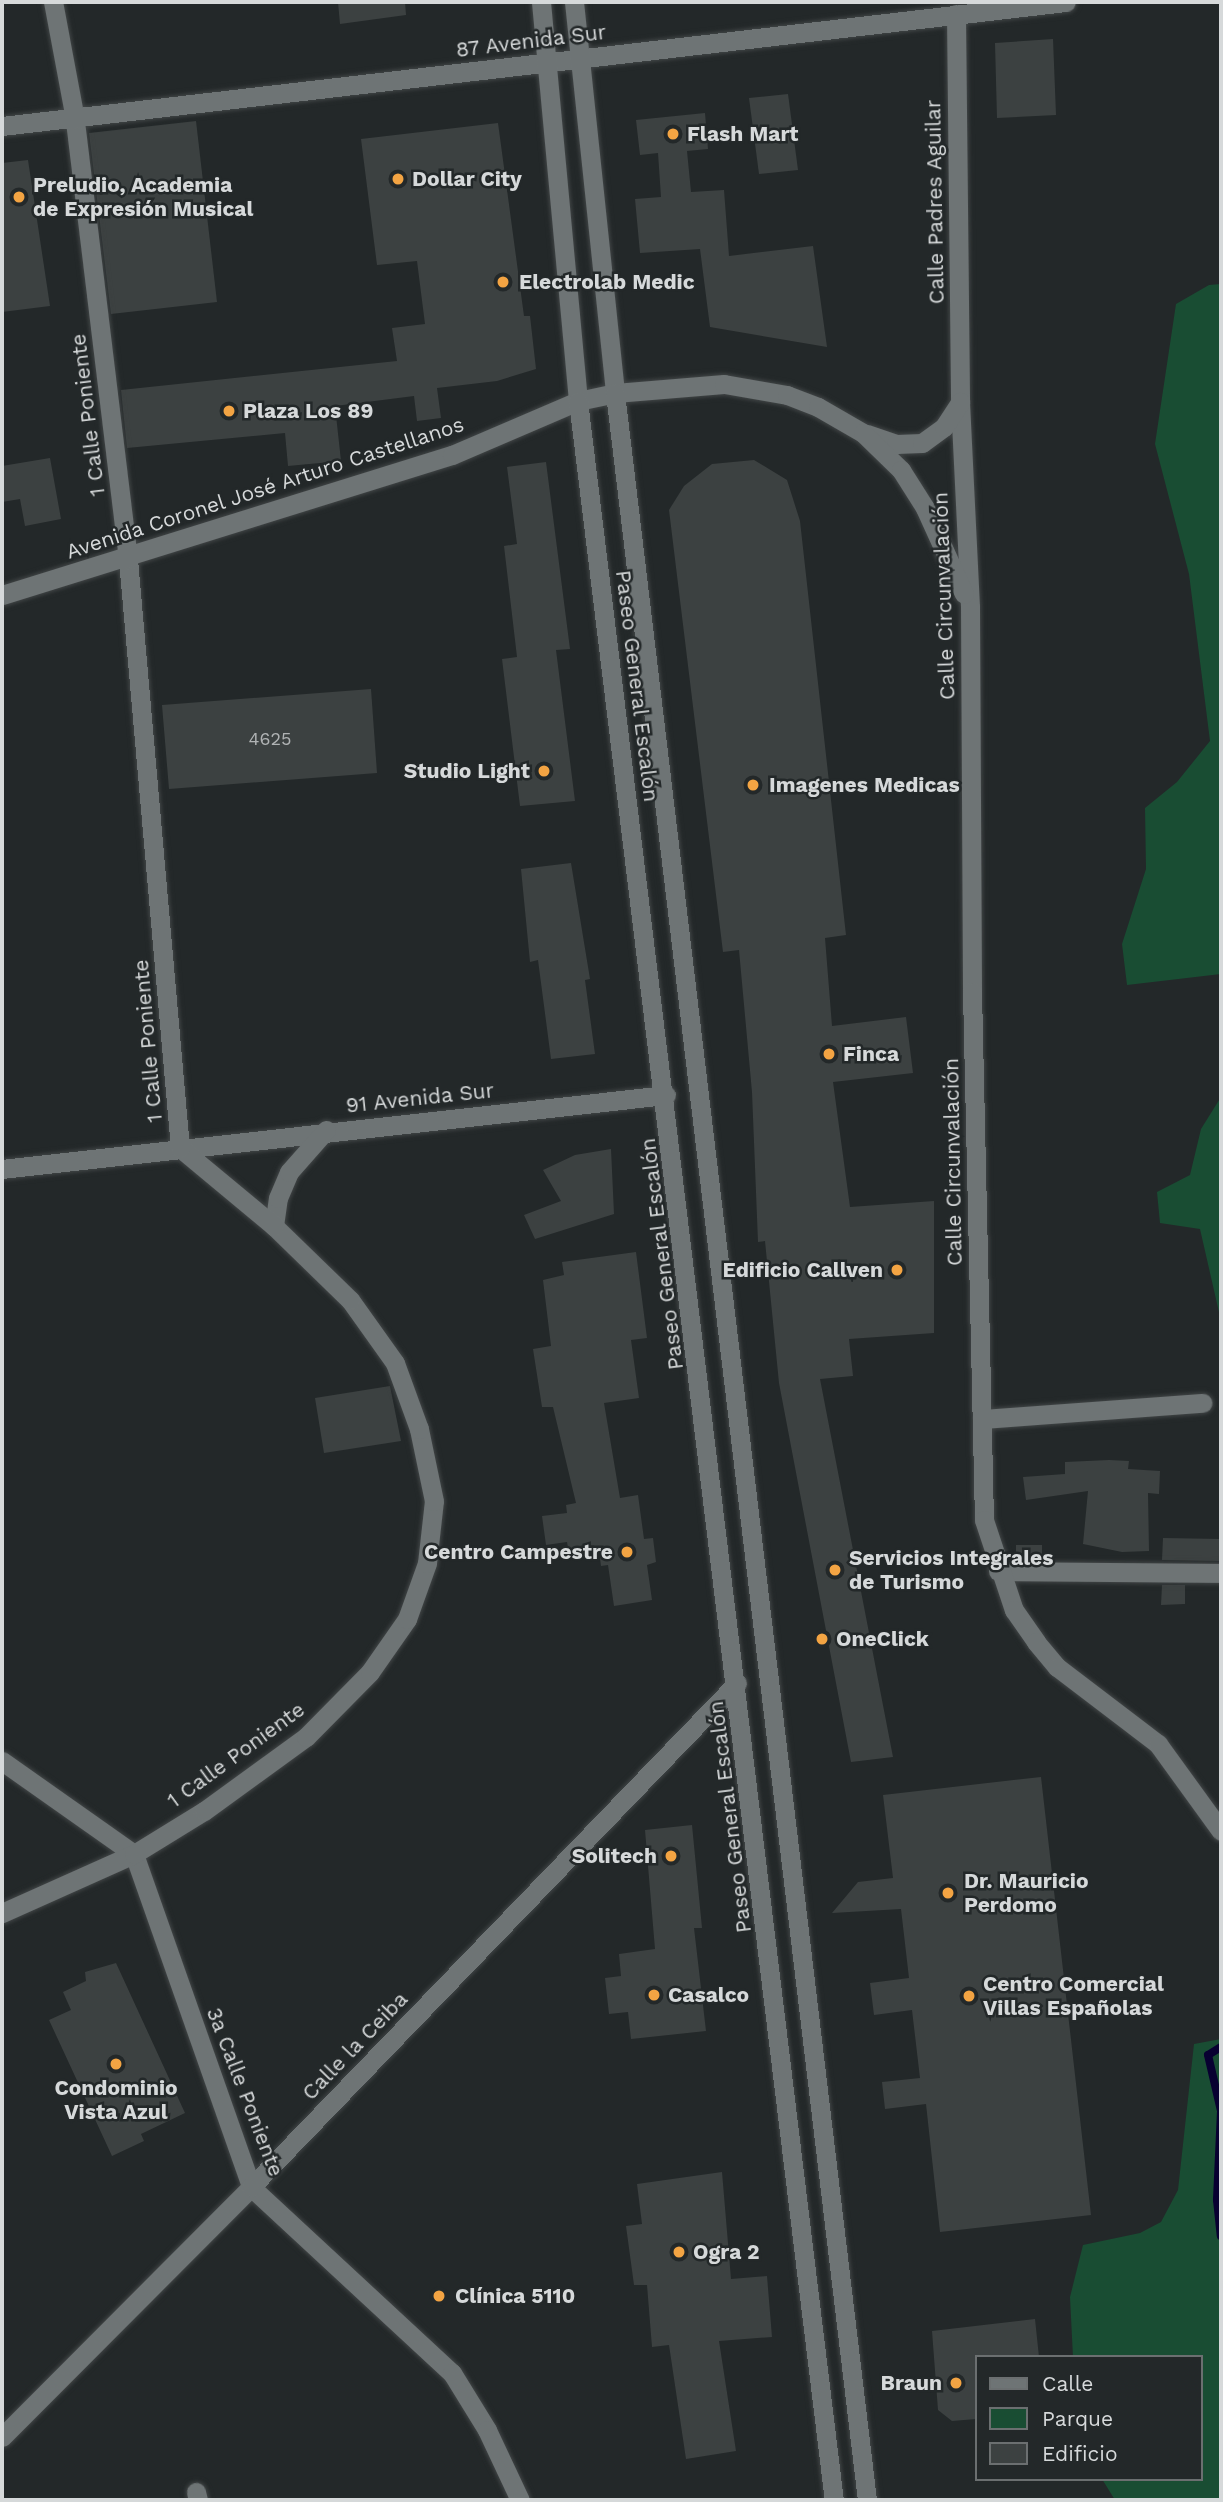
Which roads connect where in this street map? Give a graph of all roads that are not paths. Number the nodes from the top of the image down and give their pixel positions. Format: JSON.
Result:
{"nodes":[{"id":1,"x":53,"y":2,"type":"edge"},
{"id":2,"x":541,"y":2,"type":"edge"},
{"id":3,"x":574,"y":2,"type":"edge"},
{"id":4,"x":1066,"y":2,"type":"edge"},
{"id":5,"x":957,"y":8,"type":"edge"},
{"id":6,"x":580,"y":58,"type":"junction"},
{"id":7,"x":547,"y":61,"type":"junction"},
{"id":8,"x":75,"y":119,"type":"junction"},
{"id":9,"x":2,"y":126,"type":"edge"},
{"id":10,"x":615,"y":393,"type":"junction"},
{"id":11,"x":578,"y":401,"type":"junction"},
{"id":12,"x":960,"y":402,"type":"junction"},
{"id":13,"x":863,"y":433,"type":"junction"},
{"id":14,"x":128,"y":559,"type":"junction"},
{"id":15,"x":2,"y":595,"type":"edge"},
{"id":16,"x":970,"y":607,"type":"junction"},
{"id":17,"x":666,"y":1095,"type":"junction"},
{"id":18,"x":326,"y":1130,"type":"junction"},
{"id":19,"x":180,"y":1148,"type":"junction"},
{"id":20,"x":2,"y":1169,"type":"edge"},
{"id":21,"x":274,"y":1226,"type":"junction"},
{"id":22,"x":1202,"y":1403,"type":"dead end"},
{"id":23,"x":982,"y":1419,"type":"junction"},
{"id":24,"x":998,"y":1571,"type":"junction"},
{"id":25,"x":1221,"y":1573,"type":"edge"},
{"id":26,"x":737,"y":1683,"type":"junction"},
{"id":27,"x":2,"y":1761,"type":"edge"},
{"id":28,"x":1221,"y":1831,"type":"edge"},
{"id":29,"x":134,"y":1854,"type":"junction"},
{"id":30,"x":2,"y":1913,"type":"edge"},
{"id":31,"x":251,"y":2187,"type":"junction"},
{"id":32,"x":2,"y":2438,"type":"edge"},
{"id":33,"x":520,"y":2500,"type":"edge"},
{"id":34,"x":834,"y":2500,"type":"edge"},
{"id":35,"x":867,"y":2500,"type":"edge"}],
"edges":[{"from":1,"to":8,"type":"street","name":"1 Calle Poniente"},
{"from":2,"to":7,"type":"street","name":"Paseo General Escalón"},
{"from":3,"to":6,"type":"street","name":"Paseo General Escalón"},
{"from":4,"to":5,"type":"street","name":"87 Avenida Sur"},
{"from":5,"to":6,"type":"street","name":"87 Avenida Sur"},
{"from":5,"to":12,"type":"street","name":"Calle Padres Aguilar"},
{"from":6,"to":7,"type":"street","name":"87 Avenida Sur"},
{"from":6,"to":10,"type":"street","name":"Paseo General Escalón"},
{"from":7,"to":8,"type":"street","name":"87 Avenida Sur"},
{"from":7,"to":11,"type":"street","name":"Paseo General Escalón"},
{"from":8,"to":9,"type":"street","name":"87 Avenida Sur"},
{"from":8,"to":14,"type":"street","name":"1 Calle Poniente"},
{"from":10,"to":11,"type":"street","name":"Avenida Coronel José Arturo Castellanos"},
{"from":10,"to":13,"type":"street","name":"Avenida Coronel José Arturo Castellanos"},
{"from":10,"to":35,"type":"street","name":"Paseo General Escalón"},
{"from":11,"to":14,"type":"street","name":"Avenida Coronel José Arturo Castellanos"},
{"from":11,"to":17,"type":"street","name":"Paseo General Escalón"},
{"from":12,"to":13,"type":"street"},
{"from":12,"to":16,"type":"street","name":"Calle Circunvalación"},
{"from":13,"to":16,"type":"street"},
{"from":14,"to":15,"type":"street","name":"Avenida Coronel José Arturo Castellanos"},
{"from":14,"to":19,"type":"street","name":"1 Calle Poniente"},
{"from":16,"to":23,"type":"street","name":"Calle Circunvalación"},
{"from":17,"to":18,"type":"street","name":"91 Avenida Sur"},
{"from":17,"to":26,"type":"street","name":"Paseo General Escalón"},
{"from":18,"to":19,"type":"street","name":"91 Avenida Sur"},
{"from":18,"to":21,"type":"street"},
{"from":19,"to":20,"type":"street","name":"91 Avenida Sur"},
{"from":19,"to":21,"type":"street","name":"1 Calle Poniente"},
{"from":21,"to":29,"type":"street","name":"1 Calle Poniente"},
{"from":22,"to":23,"type":"street"},
{"from":23,"to":24,"type":"street","name":"Calle Circunvalación"},
{"from":24,"to":25,"type":"street"},
{"from":24,"to":28,"type":"street","name":"Calle Circunvalación"},
{"from":26,"to":31,"type":"street","name":"Calle la Ceiba"},
{"from":26,"to":34,"type":"street","name":"Paseo General Escalón"},
{"from":27,"to":29,"type":"street"},
{"from":29,"to":30,"type":"street","name":"1 Calle Poniente"},
{"from":29,"to":31,"type":"street","name":"3a Calle Poniente"},
{"from":31,"to":32,"type":"street","name":"Calle la Ceiba"},
{"from":31,"to":33,"type":"street","name":"3a Calle Poniente"}]}
